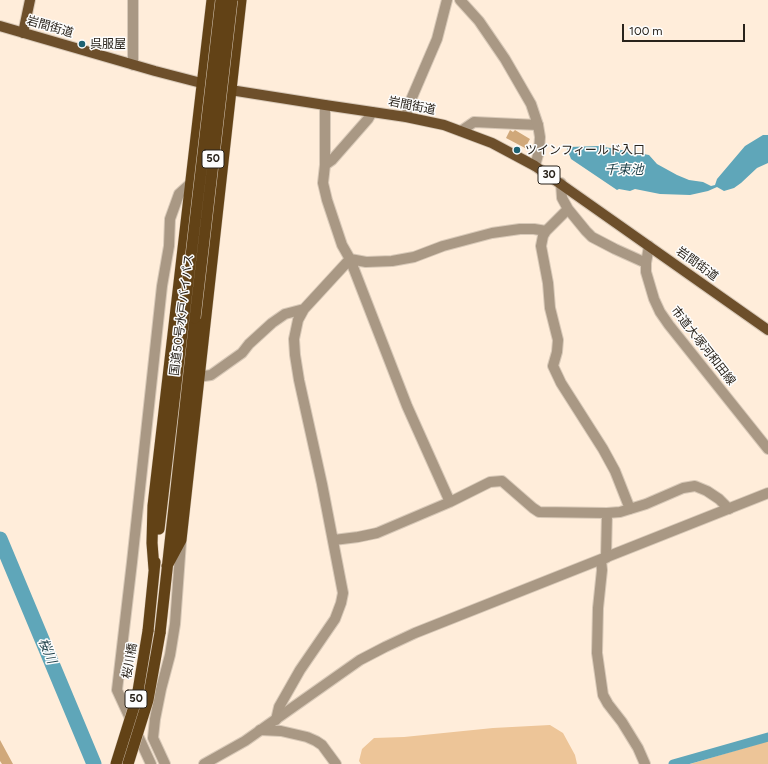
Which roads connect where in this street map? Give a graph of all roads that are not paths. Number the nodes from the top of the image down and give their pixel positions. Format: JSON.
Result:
{"nodes":[{"id":1,"x":30,"y":0,"type":"edge"},
{"id":2,"x":134,"y":0,"type":"edge"},
{"id":3,"x":212,"y":0,"type":"edge"},
{"id":4,"x":220,"y":0,"type":"edge"},
{"id":5,"x":232,"y":0,"type":"edge"},
{"id":6,"x":241,"y":0,"type":"edge"},
{"id":7,"x":447,"y":0,"type":"edge"},
{"id":8,"x":460,"y":0,"type":"edge"},
{"id":9,"x":0,"y":26,"type":"edge"},
{"id":10,"x":24,"y":33,"type":"junction"},
{"id":11,"x":133,"y":65,"type":"junction"},
{"id":12,"x":203,"y":84,"type":"junction"},
{"id":13,"x":231,"y":90,"type":"junction"},
{"id":14,"x":325,"y":105,"type":"junction"},
{"id":15,"x":372,"y":112,"type":"junction"},
{"id":16,"x":406,"y":117,"type":"junction"},
{"id":17,"x":538,"y":125,"type":"junction"},
{"id":18,"x":461,"y":131,"type":"junction"},
{"id":19,"x":325,"y":165,"type":"junction"},
{"id":20,"x":535,"y":166,"type":"junction"},
{"id":21,"x":561,"y":183,"type":"junction"},
{"id":22,"x":190,"y":184,"type":"junction"},
{"id":23,"x":568,"y":209,"type":"junction"},
{"id":24,"x":546,"y":231,"type":"junction"},
{"id":25,"x":649,"y":246,"type":"junction"},
{"id":26,"x":350,"y":259,"type":"junction"},
{"id":27,"x":646,"y":263,"type":"junction"},
{"id":28,"x":304,"y":309,"type":"junction"},
{"id":29,"x":189,"y":317,"type":"junction"},
{"id":30,"x":768,"y":330,"type":"edge"},
{"id":31,"x":198,"y":378,"type":"junction"},
{"id":32,"x":768,"y":449,"type":"edge"},
{"id":33,"x":768,"y":493,"type":"edge"},
{"id":34,"x":450,"y":502,"type":"junction"},
{"id":35,"x":630,"y":509,"type":"junction"},
{"id":36,"x":730,"y":509,"type":"junction"},
{"id":37,"x":607,"y":513,"type":"junction"},
{"id":38,"x":181,"y":540,"type":"junction"},
{"id":39,"x":334,"y":540,"type":"junction"},
{"id":40,"x":604,"y":559,"type":"junction"},
{"id":41,"x":167,"y":566,"type":"junction"},
{"id":42,"x":154,"y":569,"type":"junction"},
{"id":43,"x":148,"y":631,"type":"joint"},
{"id":44,"x":160,"y":633,"type":"joint"},
{"id":45,"x":276,"y":720,"type":"junction"},
{"id":46,"x":260,"y":730,"type":"junction"},
{"id":47,"x":116,"y":764,"type":"edge"},
{"id":48,"x":128,"y":764,"type":"edge"},
{"id":49,"x":151,"y":764,"type":"edge"},
{"id":50,"x":165,"y":764,"type":"edge"},
{"id":51,"x":204,"y":764,"type":"edge"},
{"id":52,"x":336,"y":764,"type":"edge"},
{"id":53,"x":645,"y":764,"type":"edge"}],
"edges":[{"from":1,"to":10,"type":"main road"},
{"from":2,"to":11,"type":"street"},
{"from":3,"to":12,"type":"highway"},
{"from":4,"to":29,"type":"highway","name":"国道50号水戸バイパス","number":"50","bridge":true},
{"from":5,"to":29,"type":"highway","name":"国道50号水戸バイパス","number":"50","bridge":true},
{"from":6,"to":13,"type":"highway"},
{"from":7,"to":16,"type":"street"},
{"from":8,"to":17,"type":"street"},
{"from":9,"to":10,"type":"main road","name":"岩間街道","number":"30"},
{"from":10,"to":11,"type":"main road","name":"岩間街道","number":"30"},
{"from":11,"to":12,"type":"main road","name":"岩間街道","number":"30"},
{"from":12,"to":13,"type":"main road","name":"岩間街道","number":"30"},
{"from":12,"to":22,"type":"highway"},
{"from":13,"to":14,"type":"main road","name":"岩間街道","number":"30"},
{"from":13,"to":31,"type":"highway"},
{"from":14,"to":15,"type":"main road","name":"岩間街道","number":"30"},
{"from":14,"to":19,"type":"street"},
{"from":15,"to":16,"type":"main road","name":"岩間街道","number":"30"},
{"from":15,"to":19,"type":"street"},
{"from":16,"to":18,"type":"main road","name":"岩間街道","number":"30"},
{"from":17,"to":18,"type":"street"},
{"from":17,"to":20,"type":"street"},
{"from":18,"to":20,"type":"main road","name":"岩間街道","number":"30"},
{"from":19,"to":26,"type":"street"},
{"from":20,"to":21,"type":"main road","name":"岩間街道","number":"30"},
{"from":21,"to":23,"type":"street"},
{"from":21,"to":25,"type":"main road","name":"岩間街道","number":"30"},
{"from":22,"to":42,"type":"highway"},
{"from":22,"to":49,"type":"street"},
{"from":23,"to":24,"type":"street"},
{"from":23,"to":27,"type":"street"},
{"from":24,"to":26,"type":"street"},
{"from":24,"to":35,"type":"street"},
{"from":25,"to":27,"type":"street","name":"市道大塚河和田線"},
{"from":25,"to":30,"type":"main road","name":"岩間街道","number":"30"},
{"from":26,"to":28,"type":"street"},
{"from":26,"to":34,"type":"street"},
{"from":27,"to":32,"type":"street","name":"市道大塚河和田線"},
{"from":28,"to":31,"type":"street"},
{"from":28,"to":39,"type":"street"},
{"from":29,"to":41,"type":"highway","name":"国道50号水戸バイパス","number":"50"},
{"from":29,"to":42,"type":"highway","name":"国道50号水戸バイパス","number":"50"},
{"from":31,"to":38,"type":"highway"},
{"from":33,"to":36,"type":"street"},
{"from":34,"to":37,"type":"street"},
{"from":34,"to":39,"type":"street"},
{"from":35,"to":36,"type":"street"},
{"from":35,"to":37,"type":"street"},
{"from":36,"to":40,"type":"street"},
{"from":37,"to":40,"type":"street"},
{"from":38,"to":41,"type":"highway"},
{"from":38,"to":50,"type":"street"},
{"from":39,"to":45,"type":"street"},
{"from":40,"to":45,"type":"street"},
{"from":40,"to":53,"type":"street"},
{"from":41,"to":44,"type":"highway","name":"国道50号水戸バイパス","number":"50"},
{"from":42,"to":43,"type":"highway","name":"国道50号水戸バイパス","number":"50"},
{"from":43,"to":47,"type":"highway","name":"桜川橋","number":"50","bridge":true},
{"from":44,"to":48,"type":"highway","name":"桜川橋","number":"50","bridge":true},
{"from":45,"to":46,"type":"street"},
{"from":46,"to":51,"type":"street"},
{"from":46,"to":52,"type":"street"}]}
